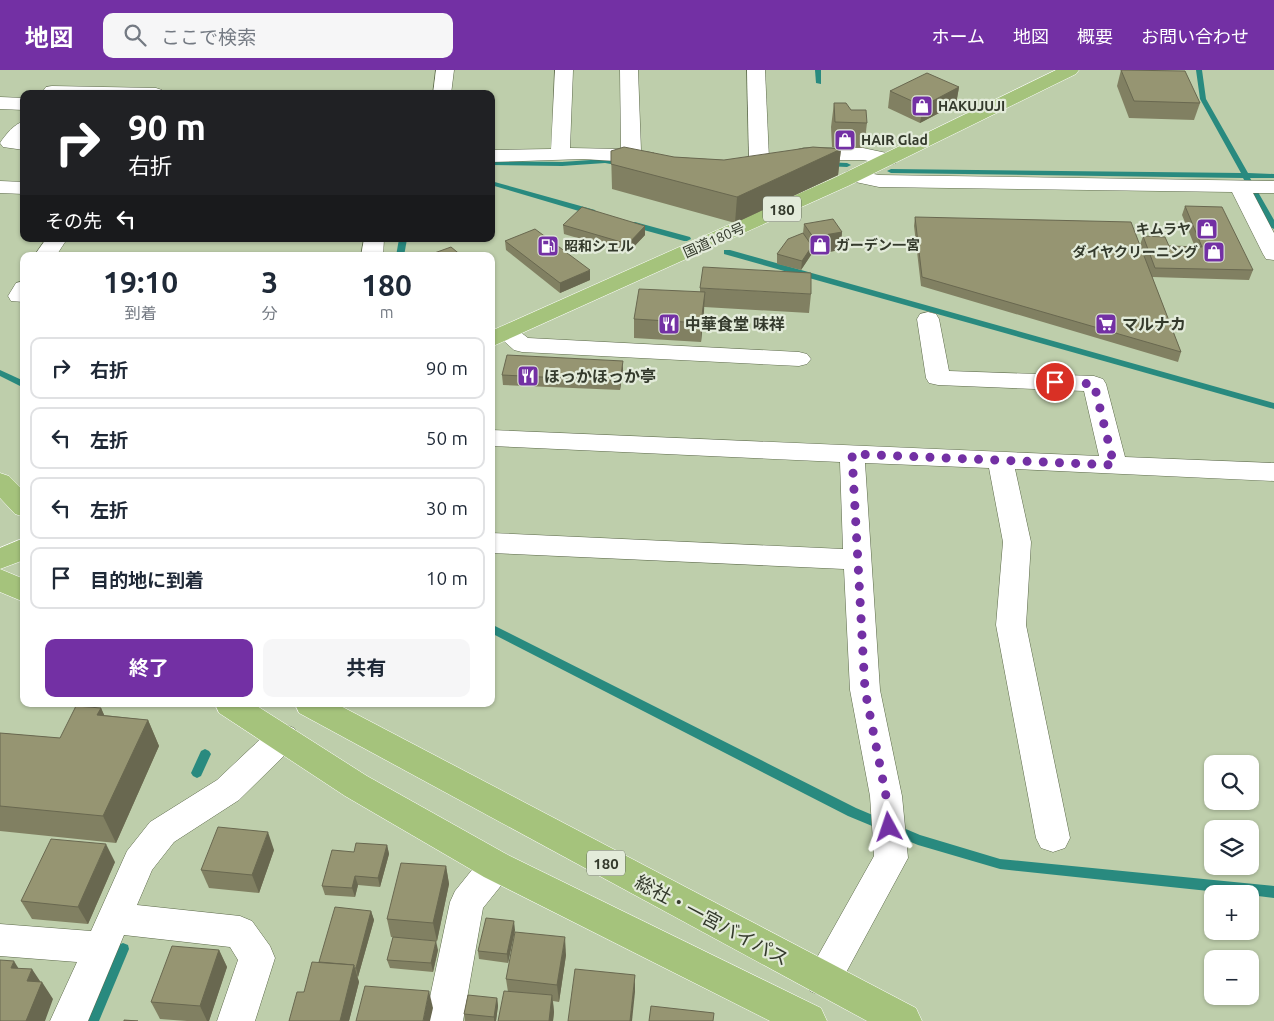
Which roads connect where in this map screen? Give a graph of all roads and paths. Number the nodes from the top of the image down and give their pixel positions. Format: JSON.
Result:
{"nodes":[{"id":1,"x":445,"y":70,"type":"edge"},
{"id":2,"x":564,"y":70,"type":"edge"},
{"id":3,"x":629,"y":70,"type":"edge"},
{"id":4,"x":756,"y":70,"type":"edge"},
{"id":5,"x":1070,"y":70,"type":"edge"},
{"id":6,"x":55,"y":87,"type":"edge"},
{"id":7,"x":98,"y":90,"type":"edge"},
{"id":8,"x":442,"y":90,"type":"edge"},
{"id":9,"x":0,"y":103,"type":"edge"},
{"id":10,"x":20,"y":104,"type":"edge"},
{"id":11,"x":20,"y":132,"type":"edge"},
{"id":12,"x":20,"y":144,"type":"edge"},
{"id":13,"x":560,"y":154,"type":"junction"},
{"id":14,"x":495,"y":156,"type":"edge"},
{"id":15,"x":631,"y":156,"type":"junction"},
{"id":16,"x":667,"y":159,"type":"edge"},
{"id":17,"x":889,"y":159,"type":"junction"},
{"id":18,"x":853,"y":176,"type":"junction"},
{"id":19,"x":1239,"y":186,"type":"junction"},
{"id":20,"x":0,"y":187,"type":"edge"},
{"id":21,"x":1274,"y":187,"type":"edge"},
{"id":22,"x":20,"y":188,"type":"edge"},
{"id":23,"x":1274,"y":254,"type":"edge"},
{"id":24,"x":928,"y":319,"type":"dead end"},
{"id":25,"x":499,"y":337,"type":"edge"},
{"id":26,"x":799,"y":360,"type":"dead end"},
{"id":27,"x":495,"y":438,"type":"edge"},
{"id":28,"x":852,"y":454,"type":"junction"},
{"id":29,"x":1000,"y":460,"type":"junction"},
{"id":30,"x":1114,"y":465,"type":"junction"},
{"id":31,"x":0,"y":472,"type":"edge"},
{"id":32,"x":1274,"y":472,"type":"edge"},
{"id":33,"x":20,"y":481,"type":"edge"},
{"id":34,"x":0,"y":482,"type":"edge"},
{"id":35,"x":20,"y":504,"type":"edge"},
{"id":36,"x":495,"y":543,"type":"edge"},
{"id":37,"x":20,"y":550,"type":"edge"},
{"id":38,"x":0,"y":559,"type":"edge"},
{"id":39,"x":858,"y":560,"type":"junction"},
{"id":40,"x":0,"y":579,"type":"edge"},
{"id":41,"x":20,"y":590,"type":"edge"},
{"id":42,"x":235,"y":707,"type":"edge"},
{"id":43,"x":316,"y":707,"type":"edge"},
{"id":44,"x":283,"y":737,"type":"junction"},
{"id":45,"x":1053,"y":838,"type":"dead end"},
{"id":46,"x":496,"y":866,"type":"junction"},
{"id":47,"x":106,"y":933,"type":"junction"},
{"id":48,"x":0,"y":940,"type":"edge"},
{"id":49,"x":823,"y":979,"type":"junction"},
{"id":50,"x":69,"y":1021,"type":"edge"},
{"id":51,"x":236,"y":1021,"type":"edge"},
{"id":52,"x":444,"y":1021,"type":"edge"},
{"id":53,"x":808,"y":1021,"type":"edge"},
{"id":54,"x":903,"y":1021,"type":"edge"}],
"edges":[{"from":1,"to":8,"type":"street"},
{"from":2,"to":13,"type":"street"},
{"from":3,"to":15,"type":"street"},
{"from":4,"to":17,"type":"street"},
{"from":5,"to":17,"type":"highway","name":"国道180号","number":"180"},
{"from":6,"to":7,"type":"street"},
{"from":9,"to":10,"type":"street"},
{"from":11,"to":12,"type":"street"},
{"from":13,"to":14,"type":"street"},
{"from":13,"to":15,"type":"street"},
{"from":15,"to":16,"type":"street"},
{"from":17,"to":18,"type":"highway","name":"国道180号","number":"180"},
{"from":18,"to":19,"type":"street"},
{"from":18,"to":25,"type":"highway","name":"国道180号","number":"180"},
{"from":19,"to":21,"type":"street"},
{"from":19,"to":23,"type":"street"},
{"from":20,"to":22,"type":"street"},
{"from":24,"to":30,"type":"street"},
{"from":25,"to":26,"type":"street"},
{"from":27,"to":28,"type":"street"},
{"from":28,"to":29,"type":"street"},
{"from":28,"to":39,"type":"street"},
{"from":29,"to":30,"type":"street"},
{"from":29,"to":45,"type":"street"},
{"from":30,"to":32,"type":"street"},
{"from":31,"to":33,"type":"highway"},
{"from":34,"to":35,"type":"highway"},
{"from":36,"to":39,"type":"street"},
{"from":37,"to":38,"type":"highway"},
{"from":39,"to":49,"type":"street"},
{"from":40,"to":41,"type":"highway"},
{"from":42,"to":44,"type":"highway"},
{"from":43,"to":49,"type":"highway","name":"総社・一宮バイパス","number":"180"},
{"from":44,"to":46,"type":"highway"},
{"from":44,"to":47,"type":"street"},
{"from":46,"to":52,"type":"street"},
{"from":46,"to":53,"type":"highway"},
{"from":47,"to":48,"type":"street"},
{"from":47,"to":50,"type":"street"},
{"from":47,"to":51,"type":"street"},
{"from":49,"to":54,"type":"highway","name":"総社・一宮バイパス","number":"180"}]}
